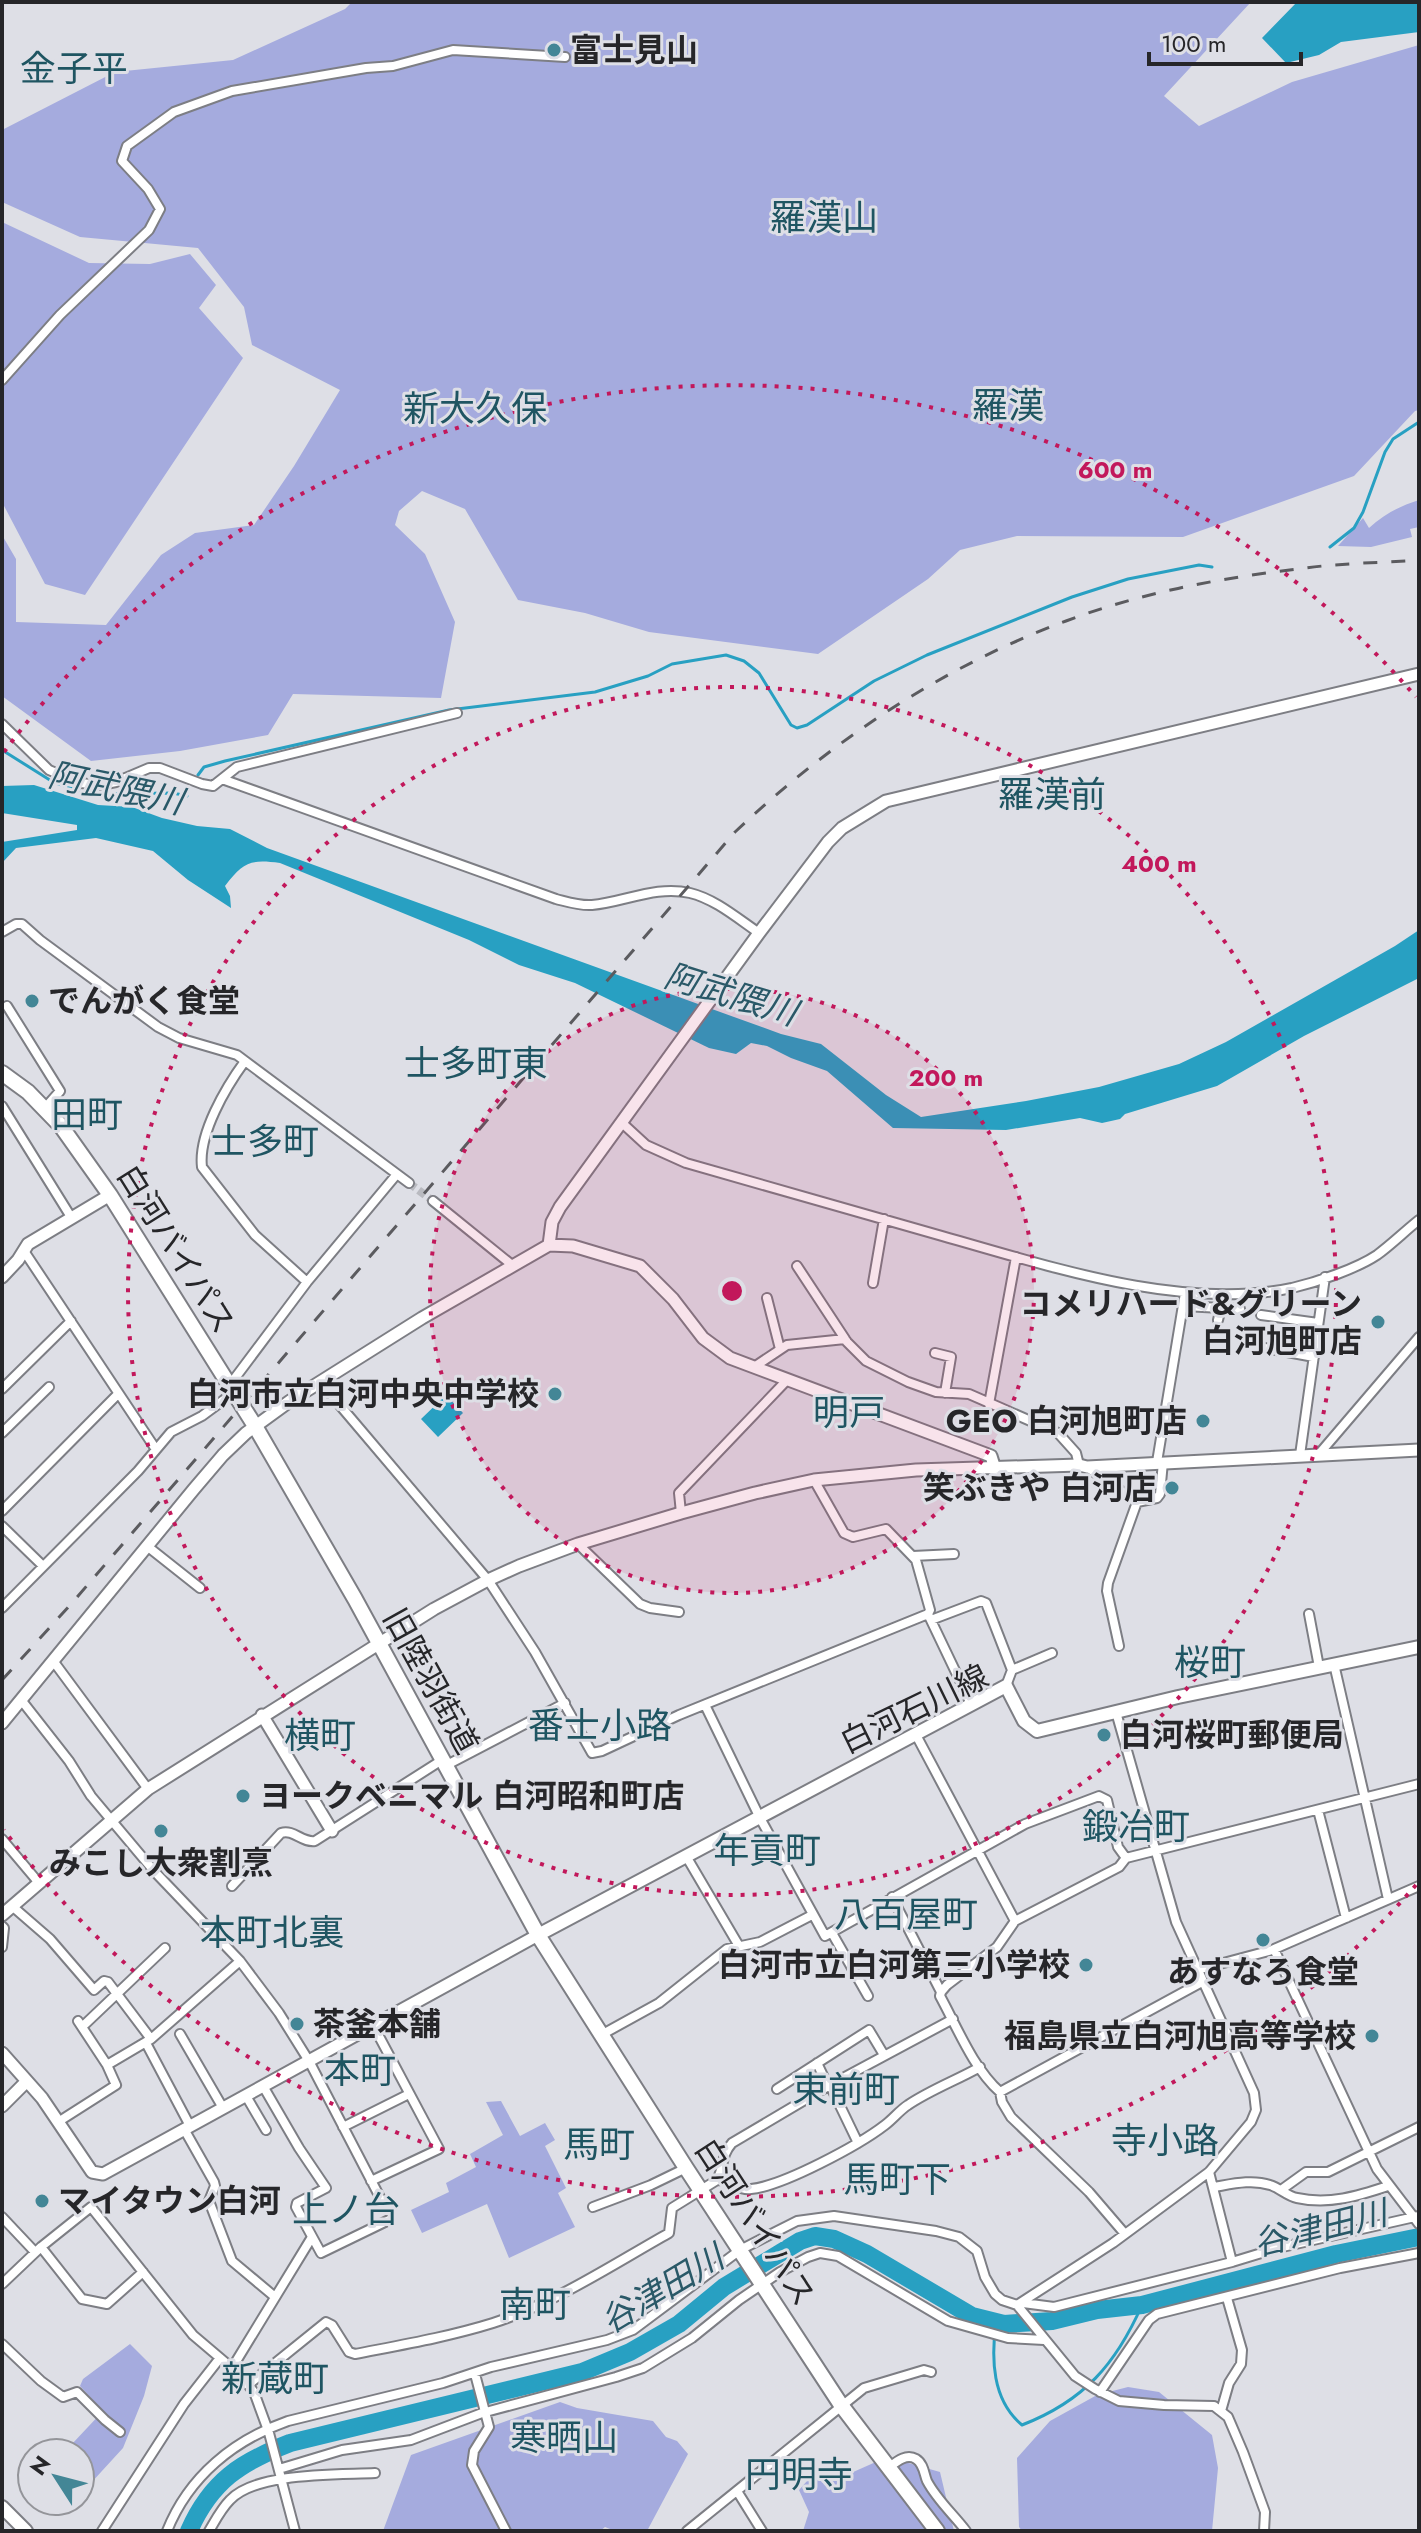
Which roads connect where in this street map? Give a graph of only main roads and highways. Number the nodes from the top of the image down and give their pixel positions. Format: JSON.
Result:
{"nodes":[{"id":1,"x":2,"y":1073,"type":"edge"},
{"id":2,"x":231,"y":1388,"type":"joint"},
{"id":3,"x":1419,"y":1647,"type":"edge"},
{"id":4,"x":538,"y":1935,"type":"junction"},
{"id":5,"x":2,"y":2507,"type":"edge"},
{"id":6,"x":26,"y":2531,"type":"edge"},
{"id":7,"x":937,"y":2531,"type":"edge"}],
"edges":[{"from":1,"to":2,"type":"highway","name":"白河バイパス"},
{"from":2,"to":4,"type":"highway","name":"旧陸羽街道"},
{"from":3,"to":4,"type":"main road","name":"白河石川線"},
{"from":4,"to":7,"type":"highway","name":"白河バイパス"},
{"from":5,"to":6,"type":"main road"}]}
